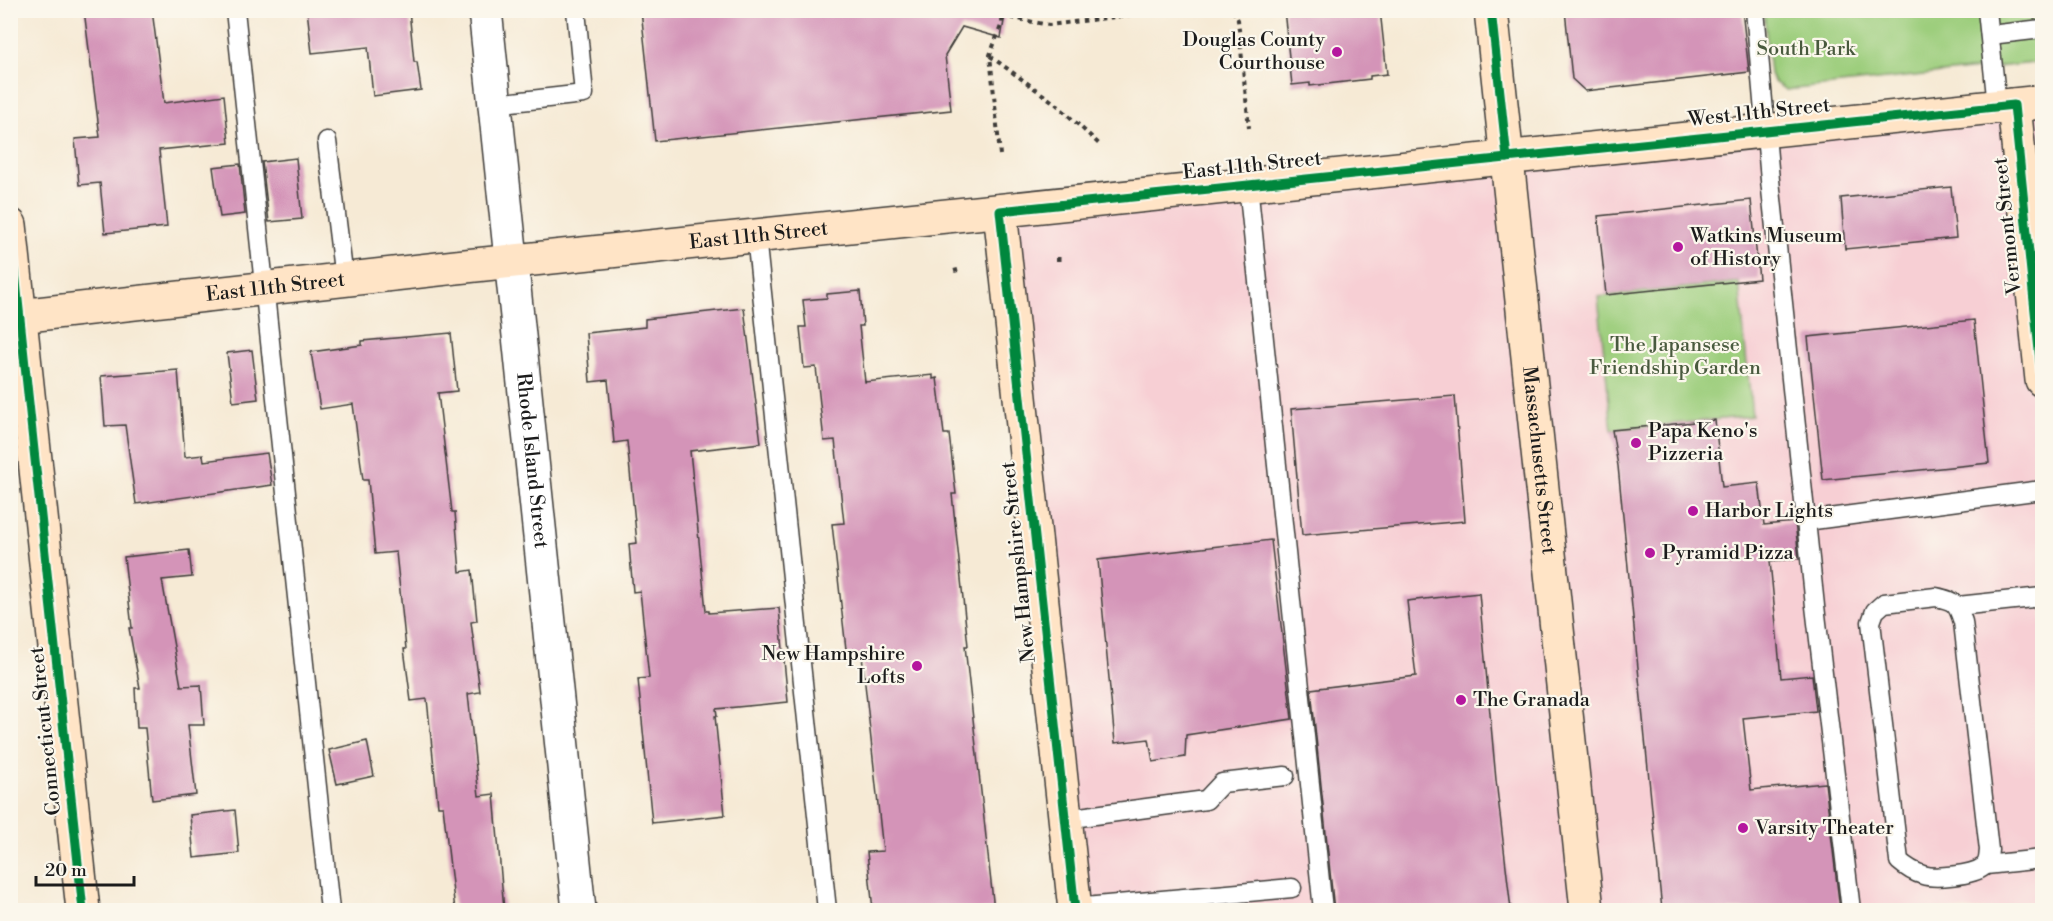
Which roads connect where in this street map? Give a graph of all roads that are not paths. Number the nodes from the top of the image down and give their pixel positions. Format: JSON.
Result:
{"nodes":[{"id":1,"x":235,"y":10,"type":"edge"},
{"id":2,"x":485,"y":10,"type":"edge"},
{"id":3,"x":576,"y":10,"type":"edge"},
{"id":4,"x":1491,"y":10,"type":"edge"},
{"id":5,"x":1755,"y":10,"type":"edge"},
{"id":6,"x":1987,"y":10,"type":"edge"},
{"id":7,"x":2043,"y":29,"type":"edge"},
{"id":8,"x":1990,"y":35,"type":"junction"},
{"id":9,"x":494,"y":104,"type":"junction"},
{"id":10,"x":2018,"y":104,"type":"edge"},
{"id":11,"x":1766,"y":131,"type":"junction"},
{"id":12,"x":327,"y":141,"type":"dead end"},
{"id":13,"x":1507,"y":158,"type":"junction"},
{"id":14,"x":1248,"y":185,"type":"junction"},
{"id":15,"x":1000,"y":211,"type":"junction"},
{"id":16,"x":2034,"y":220,"type":"edge"},
{"id":17,"x":10,"y":225,"type":"edge"},
{"id":18,"x":756,"y":236,"type":"junction"},
{"id":19,"x":511,"y":261,"type":"junction"},
{"id":20,"x":344,"y":279,"type":"junction"},
{"id":21,"x":263,"y":289,"type":"junction"},
{"id":22,"x":16,"y":317,"type":"edge"},
{"id":23,"x":2043,"y":380,"type":"edge"},
{"id":24,"x":2043,"y":490,"type":"edge"},
{"id":25,"x":1806,"y":521,"type":"junction"},
{"id":26,"x":2043,"y":597,"type":"edge"},
{"id":27,"x":1958,"y":606,"type":"junction"},
{"id":28,"x":1285,"y":776,"type":"dead end"},
{"id":29,"x":1065,"y":819,"type":"junction"},
{"id":30,"x":2043,"y":859,"type":"edge"},
{"id":31,"x":1986,"y":865,"type":"junction"},
{"id":32,"x":1292,"y":888,"type":"dead end"},
{"id":33,"x":1074,"y":909,"type":"edge"},
{"id":34,"x":83,"y":910,"type":"edge"},
{"id":35,"x":330,"y":910,"type":"edge"},
{"id":36,"x":579,"y":910,"type":"edge"},
{"id":37,"x":826,"y":910,"type":"edge"},
{"id":38,"x":1323,"y":910,"type":"edge"},
{"id":39,"x":1587,"y":910,"type":"edge"},
{"id":40,"x":1851,"y":910,"type":"edge"}],
"edges":[{"from":1,"to":21,"type":"lane"},
{"from":2,"to":9,"type":"street","name":"Rhode Island Street"},
{"from":3,"to":9,"type":"lane"},
{"from":4,"to":13,"type":"street","name":"Massachusetts Street"},
{"from":5,"to":11,"type":"lane"},
{"from":6,"to":8,"type":"lane"},
{"from":7,"to":8,"type":"lane"},
{"from":8,"to":10,"type":"lane"},
{"from":9,"to":19,"type":"street","name":"Rhode Island Street"},
{"from":10,"to":11,"type":"street","name":"West 11th Street"},
{"from":10,"to":16,"type":"street","name":"Vermont Street"},
{"from":11,"to":13,"type":"street","name":"West 11th Street"},
{"from":11,"to":25,"type":"lane"},
{"from":12,"to":20,"type":"lane"},
{"from":13,"to":14,"type":"street","name":"East 11th Street"},
{"from":13,"to":39,"type":"street","name":"Massachusetts Street"},
{"from":14,"to":15,"type":"street","name":"East 11th Street"},
{"from":14,"to":38,"type":"lane"},
{"from":15,"to":18,"type":"street","name":"East 11th Street"},
{"from":15,"to":29,"type":"street","name":"New Hampshire Street"},
{"from":16,"to":23,"type":"street","name":"Vermont Street"},
{"from":17,"to":22,"type":"street","name":"Connecticut Street"},
{"from":18,"to":19,"type":"street","name":"East 11th Street"},
{"from":18,"to":37,"type":"lane"},
{"from":19,"to":20,"type":"street","name":"East 11th Street"},
{"from":19,"to":36,"type":"street","name":"Rhode Island Street"},
{"from":20,"to":21,"type":"street","name":"East 11th Street"},
{"from":21,"to":22,"type":"street","name":"East 11th Street"},
{"from":21,"to":35,"type":"lane"},
{"from":22,"to":34,"type":"street","name":"Connecticut Street"},
{"from":24,"to":25,"type":"lane"},
{"from":25,"to":40,"type":"lane"},
{"from":26,"to":27,"type":"lane"},
{"from":27,"to":31,"type":"lane"},
{"from":27,"to":31,"type":"lane"},
{"from":28,"to":29,"type":"lane"},
{"from":29,"to":33,"type":"street","name":"New Hampshire Street"},
{"from":30,"to":31,"type":"lane"},
{"from":32,"to":33,"type":"lane"}]}
